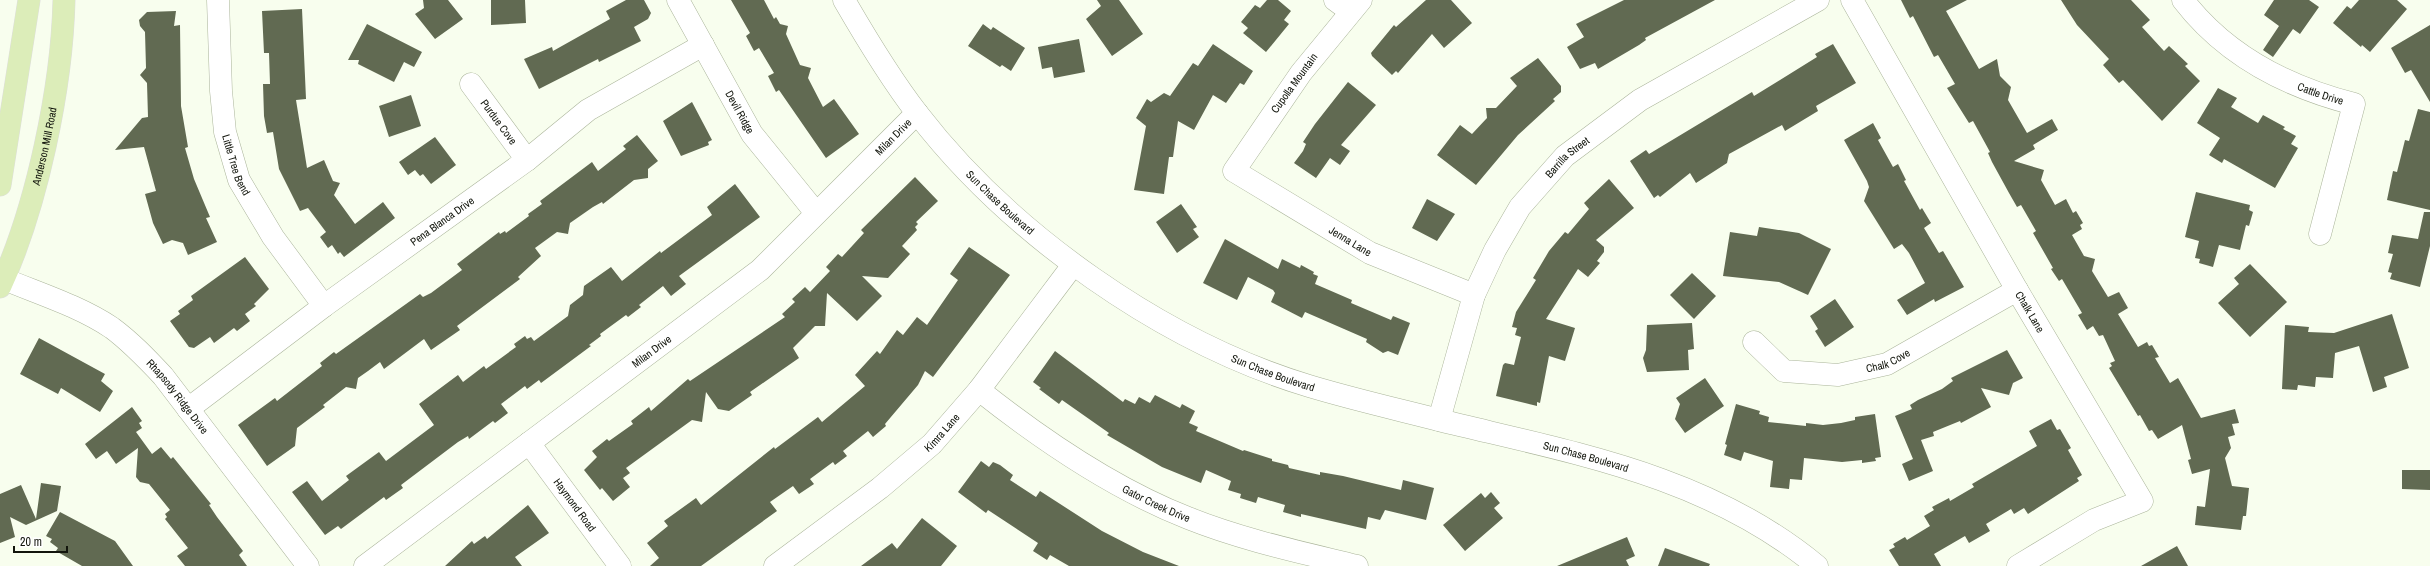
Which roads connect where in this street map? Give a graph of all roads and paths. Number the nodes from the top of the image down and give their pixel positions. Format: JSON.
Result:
{"nodes":[{"id":1,"x":28,"y":0,"type":"edge"},
{"id":2,"x":64,"y":0,"type":"edge"},
{"id":3,"x":218,"y":0,"type":"edge"},
{"id":4,"x":678,"y":0,"type":"edge"},
{"id":5,"x":844,"y":0,"type":"edge"},
{"id":6,"x":1818,"y":0,"type":"edge"},
{"id":7,"x":1852,"y":0,"type":"edge"},
{"id":8,"x":2183,"y":0,"type":"edge"},
{"id":9,"x":1349,"y":4,"type":"edge"},
{"id":10,"x":702,"y":45,"type":"junction"},
{"id":11,"x":471,"y":84,"type":"dead end"},
{"id":12,"x":917,"y":113,"type":"junction"},
{"id":13,"x":527,"y":160,"type":"junction"},
{"id":14,"x":1234,"y":172,"type":"joint"},
{"id":15,"x":0,"y":185,"type":"edge"},
{"id":16,"x":816,"y":213,"type":"junction"},
{"id":17,"x":2320,"y":234,"type":"dead end"},
{"id":18,"x":1073,"y":265,"type":"junction"},
{"id":19,"x":2,"y":283,"type":"edge"},
{"id":20,"x":2017,"y":290,"type":"junction"},
{"id":21,"x":1474,"y":295,"type":"junction"},
{"id":22,"x":324,"y":306,"type":"junction"},
{"id":23,"x":1754,"y":342,"type":"dead end"},
{"id":24,"x":979,"y":390,"type":"junction"},
{"id":25,"x":188,"y":409,"type":"junction"},
{"id":26,"x":1439,"y":420,"type":"junction"},
{"id":27,"x":530,"y":443,"type":"junction"},
{"id":28,"x":308,"y":566,"type":"edge"},
{"id":29,"x":365,"y":566,"type":"edge"},
{"id":30,"x":620,"y":566,"type":"edge"},
{"id":31,"x":775,"y":566,"type":"edge"},
{"id":32,"x":1357,"y":566,"type":"edge"},
{"id":33,"x":1816,"y":566,"type":"edge"},
{"id":34,"x":2018,"y":566,"type":"edge"}],
"edges":[{"from":1,"to":15,"type":"main road"},
{"from":2,"to":19,"type":"main road","name":"Anderson Mill Road"},
{"from":3,"to":22,"type":"street","name":"Little Tree Bend"},
{"from":4,"to":10,"type":"street","name":"Devil Ridge"},
{"from":5,"to":12,"type":"street","name":"Sun Chase Boulevard"},
{"from":6,"to":21,"type":"street","name":"Barrilla Street"},
{"from":7,"to":20,"type":"street","name":"Chalk Lane"},
{"from":8,"to":17,"type":"street","name":"Cattle Drive"},
{"from":9,"to":14,"type":"street","name":"Cupolla Mountain"},
{"from":10,"to":13,"type":"street","name":"Pena Blanca Drive"},
{"from":10,"to":16,"type":"street","name":"Devil Ridge"},
{"from":11,"to":13,"type":"street","name":"Purdue Cove"},
{"from":12,"to":16,"type":"street","name":"Milan Drive"},
{"from":12,"to":18,"type":"street","name":"Sun Chase Boulevard"},
{"from":13,"to":22,"type":"street","name":"Pena Blanca Drive"},
{"from":14,"to":21,"type":"street","name":"Jenna Lane"},
{"from":16,"to":27,"type":"street","name":"Milan Drive"},
{"from":18,"to":24,"type":"street","name":"Kimra Lane"},
{"from":18,"to":26,"type":"street","name":"Sun Chase Boulevard"},
{"from":19,"to":25,"type":"street","name":"Rhapsody Ridge Drive"},
{"from":20,"to":23,"type":"street","name":"Chalk Cove"},
{"from":20,"to":34,"type":"street","name":"Chalk Lane"},
{"from":21,"to":26,"type":"street","name":"Barrilla Street"},
{"from":22,"to":25,"type":"street","name":"Pena Blanca Drive"},
{"from":24,"to":31,"type":"street","name":"Kimra Lane"},
{"from":24,"to":32,"type":"street","name":"Gator Creek Drive"},
{"from":25,"to":28,"type":"street","name":"Rhapsody Ridge Drive"},
{"from":26,"to":33,"type":"street","name":"Sun Chase Boulevard"},
{"from":27,"to":29,"type":"street","name":"Milan Drive"},
{"from":27,"to":30,"type":"street","name":"Haymond Road"}]}
